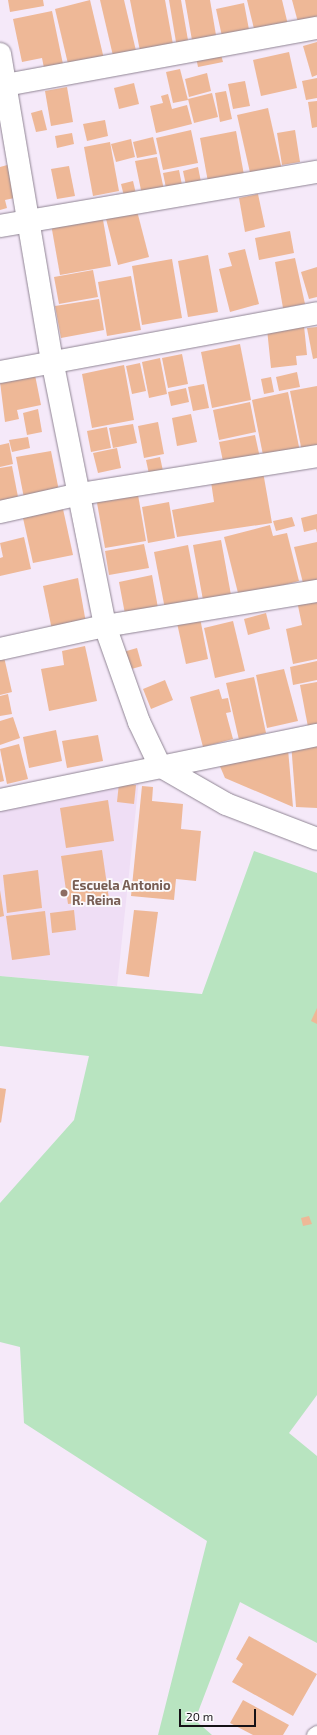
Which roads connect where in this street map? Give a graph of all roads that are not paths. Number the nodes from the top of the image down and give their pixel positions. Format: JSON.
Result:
{"nodes":[{"id":1,"x":317,"y":28,"type":"edge"},
{"id":2,"x":0,"y":54,"type":"edge"},
{"id":3,"x":3,"y":85,"type":"edge"},
{"id":4,"x":317,"y":172,"type":"edge"},
{"id":5,"x":29,"y":219,"type":"junction"},
{"id":6,"x":0,"y":226,"type":"edge"},
{"id":7,"x":317,"y":313,"type":"edge"},
{"id":8,"x":52,"y":360,"type":"junction"},
{"id":9,"x":0,"y":372,"type":"edge"},
{"id":10,"x":317,"y":456,"type":"edge"},
{"id":11,"x":80,"y":494,"type":"junction"},
{"id":12,"x":0,"y":512,"type":"edge"},
{"id":13,"x":317,"y":591,"type":"edge"},
{"id":14,"x":104,"y":626,"type":"junction"},
{"id":15,"x":0,"y":649,"type":"edge"},
{"id":16,"x":317,"y":735,"type":"edge"},
{"id":17,"x":160,"y":766,"type":"junction"},
{"id":18,"x":0,"y":800,"type":"edge"},
{"id":19,"x":317,"y":839,"type":"edge"},
{"id":20,"x":317,"y":1733,"type":"edge"},
{"id":21,"x":314,"y":1735,"type":"edge"}],
"edges":[{"from":1,"to":3,"type":"street"},
{"from":2,"to":3,"type":"street"},
{"from":3,"to":5,"type":"street"},
{"from":4,"to":5,"type":"street"},
{"from":5,"to":6,"type":"street"},
{"from":5,"to":8,"type":"street"},
{"from":7,"to":8,"type":"street"},
{"from":8,"to":9,"type":"street"},
{"from":8,"to":11,"type":"street"},
{"from":10,"to":11,"type":"street"},
{"from":11,"to":12,"type":"street"},
{"from":11,"to":14,"type":"street"},
{"from":13,"to":14,"type":"street"},
{"from":14,"to":15,"type":"street"},
{"from":14,"to":17,"type":"street"},
{"from":16,"to":17,"type":"street"},
{"from":17,"to":18,"type":"street"},
{"from":17,"to":19,"type":"street"},
{"from":20,"to":21,"type":"lane"}]}
